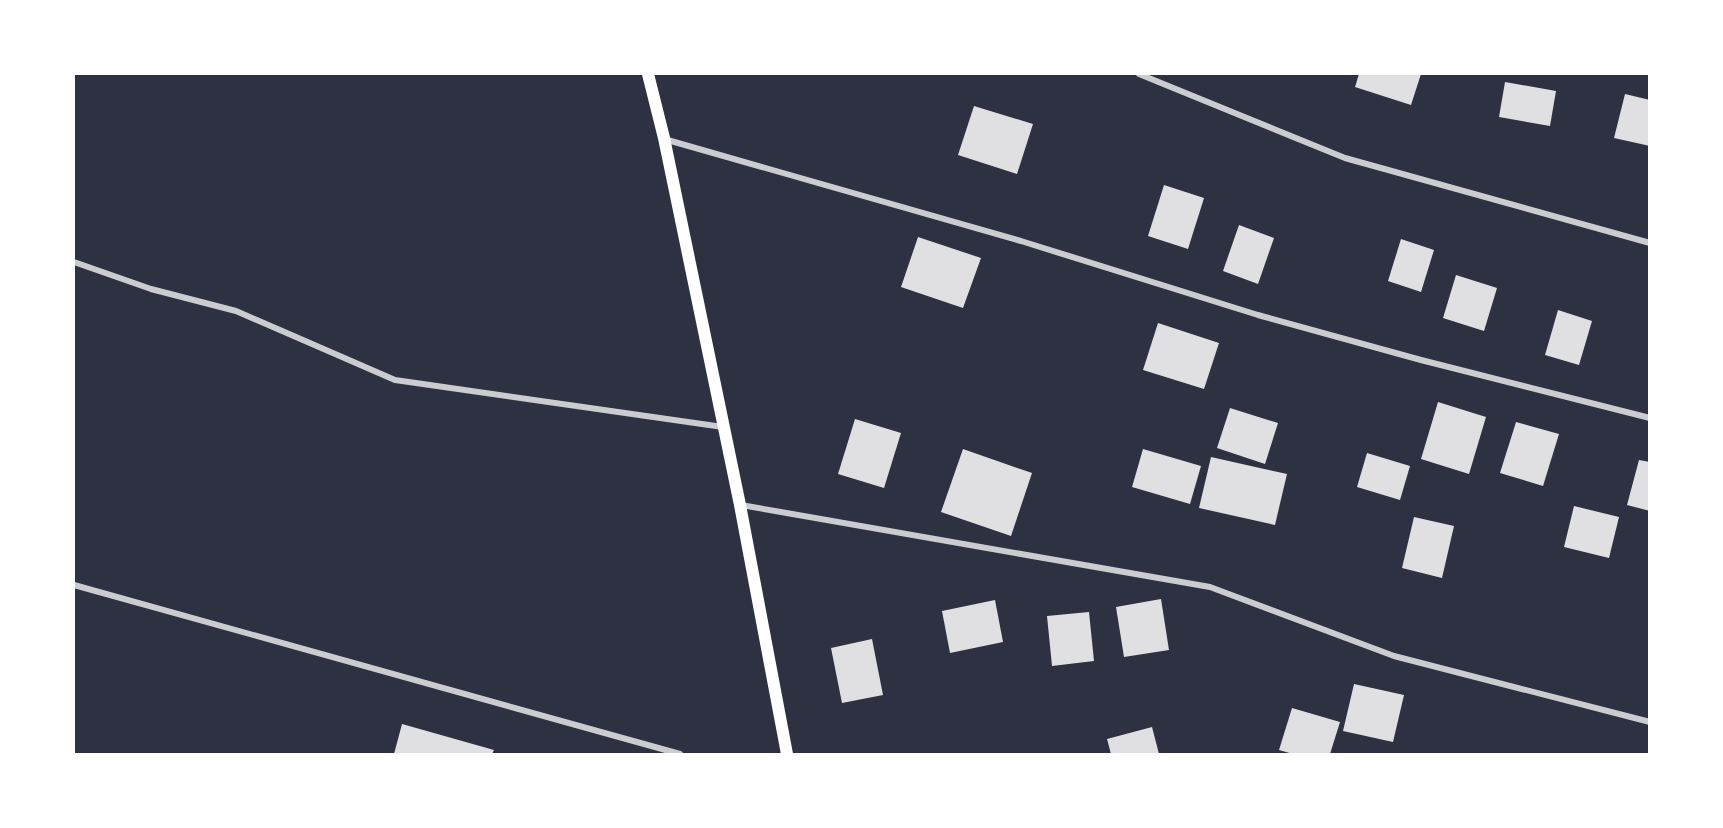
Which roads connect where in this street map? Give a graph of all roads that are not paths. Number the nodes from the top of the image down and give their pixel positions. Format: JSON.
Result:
{"nodes":[{"id":1,"x":648,"y":74,"type":"edge"},
{"id":2,"x":1139,"y":74,"type":"edge"},
{"id":3,"x":664,"y":138,"type":"junction"},
{"id":4,"x":1650,"y":243,"type":"edge"},
{"id":5,"x":74,"y":262,"type":"edge"},
{"id":6,"x":1650,"y":418,"type":"edge"},
{"id":7,"x":723,"y":427,"type":"junction"},
{"id":8,"x":740,"y":505,"type":"junction"},
{"id":9,"x":74,"y":585,"type":"edge"},
{"id":10,"x":1650,"y":722,"type":"edge"},
{"id":11,"x":680,"y":754,"type":"edge"},
{"id":12,"x":787,"y":754,"type":"edge"}],
"edges":[{"from":1,"to":3,"type":"main road"},
{"from":2,"to":4,"type":"street"},
{"from":3,"to":6,"type":"street"},
{"from":3,"to":7,"type":"main road"},
{"from":5,"to":7,"type":"street"},
{"from":7,"to":8,"type":"main road"},
{"from":8,"to":10,"type":"street"},
{"from":8,"to":12,"type":"main road"},
{"from":9,"to":11,"type":"street"}]}
